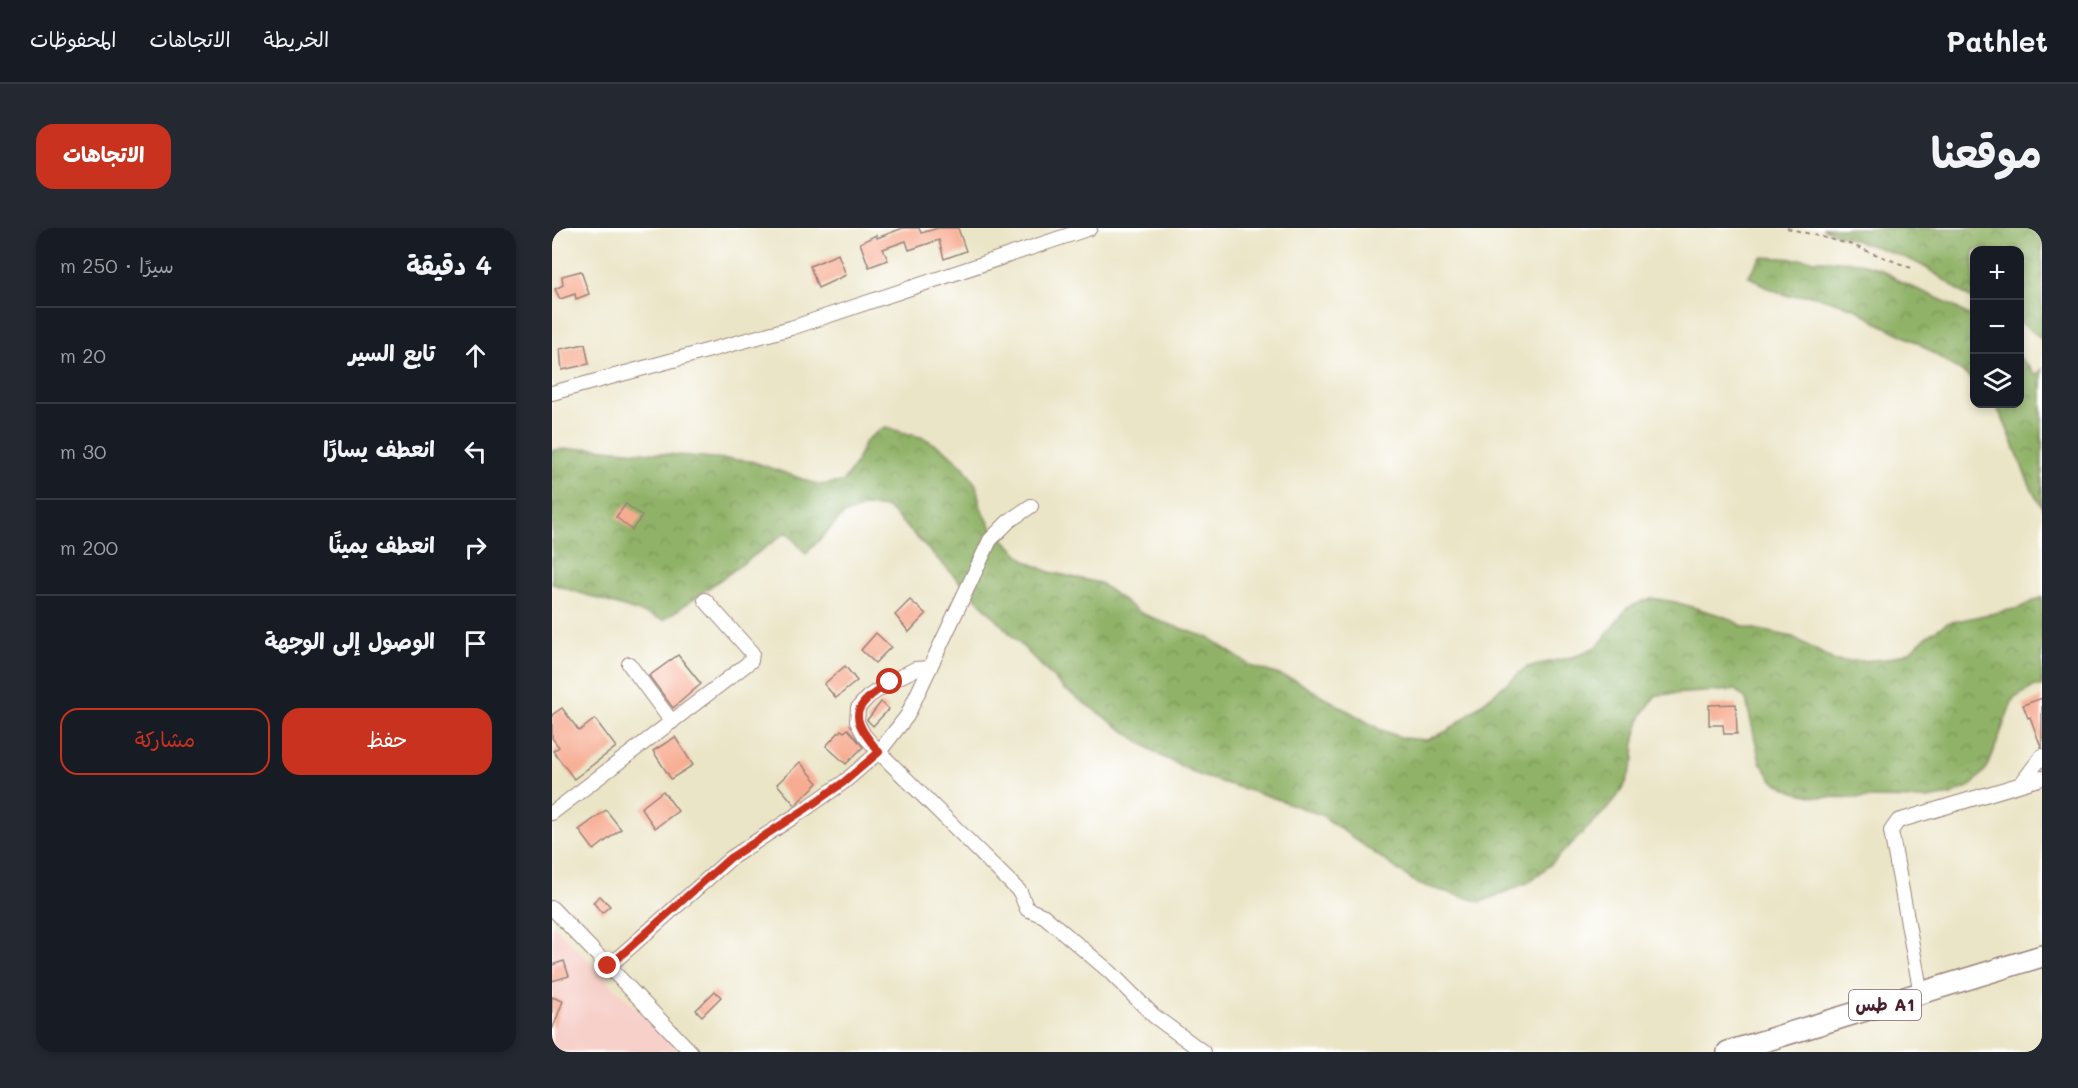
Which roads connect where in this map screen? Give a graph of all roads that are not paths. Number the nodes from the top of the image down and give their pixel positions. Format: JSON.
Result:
{"nodes":[{"id":1,"x":1090,"y":228,"type":"edge"},
{"id":2,"x":552,"y":393,"type":"edge"},
{"id":3,"x":1031,"y":506,"type":"dead end"},
{"id":4,"x":705,"y":600,"type":"dead end"},
{"id":5,"x":629,"y":664,"type":"dead end"},
{"id":6,"x":930,"y":668,"type":"junction"},
{"id":7,"x":672,"y":722,"type":"junction"},
{"id":8,"x":879,"y":752,"type":"junction"},
{"id":9,"x":2042,"y":756,"type":"edge"},
{"id":10,"x":2042,"y":778,"type":"edge"},
{"id":11,"x":2021,"y":784,"type":"junction"},
{"id":12,"x":554,"y":808,"type":"edge"},
{"id":13,"x":552,"y":908,"type":"edge"},
{"id":14,"x":2042,"y":956,"type":"edge"},
{"id":15,"x":608,"y":966,"type":"junction"},
{"id":16,"x":1921,"y":994,"type":"junction"},
{"id":17,"x":691,"y":1052,"type":"edge"},
{"id":18,"x":1203,"y":1052,"type":"edge"},
{"id":19,"x":1728,"y":1052,"type":"edge"}],
"edges":[{"from":1,"to":2,"type":"street"},
{"from":3,"to":6,"type":"street"},
{"from":4,"to":7,"type":"street"},
{"from":5,"to":7,"type":"street"},
{"from":6,"to":8,"type":"street"},
{"from":6,"to":8,"type":"street"},
{"from":7,"to":12,"type":"street"},
{"from":8,"to":15,"type":"street"},
{"from":8,"to":18,"type":"street"},
{"from":9,"to":11,"type":"street"},
{"from":10,"to":11,"type":"street"},
{"from":11,"to":16,"type":"street"},
{"from":13,"to":15,"type":"street"},
{"from":14,"to":16,"type":"highway","number":"طس A1"},
{"from":15,"to":17,"type":"street"},
{"from":16,"to":19,"type":"highway","number":"طس A1"}]}
